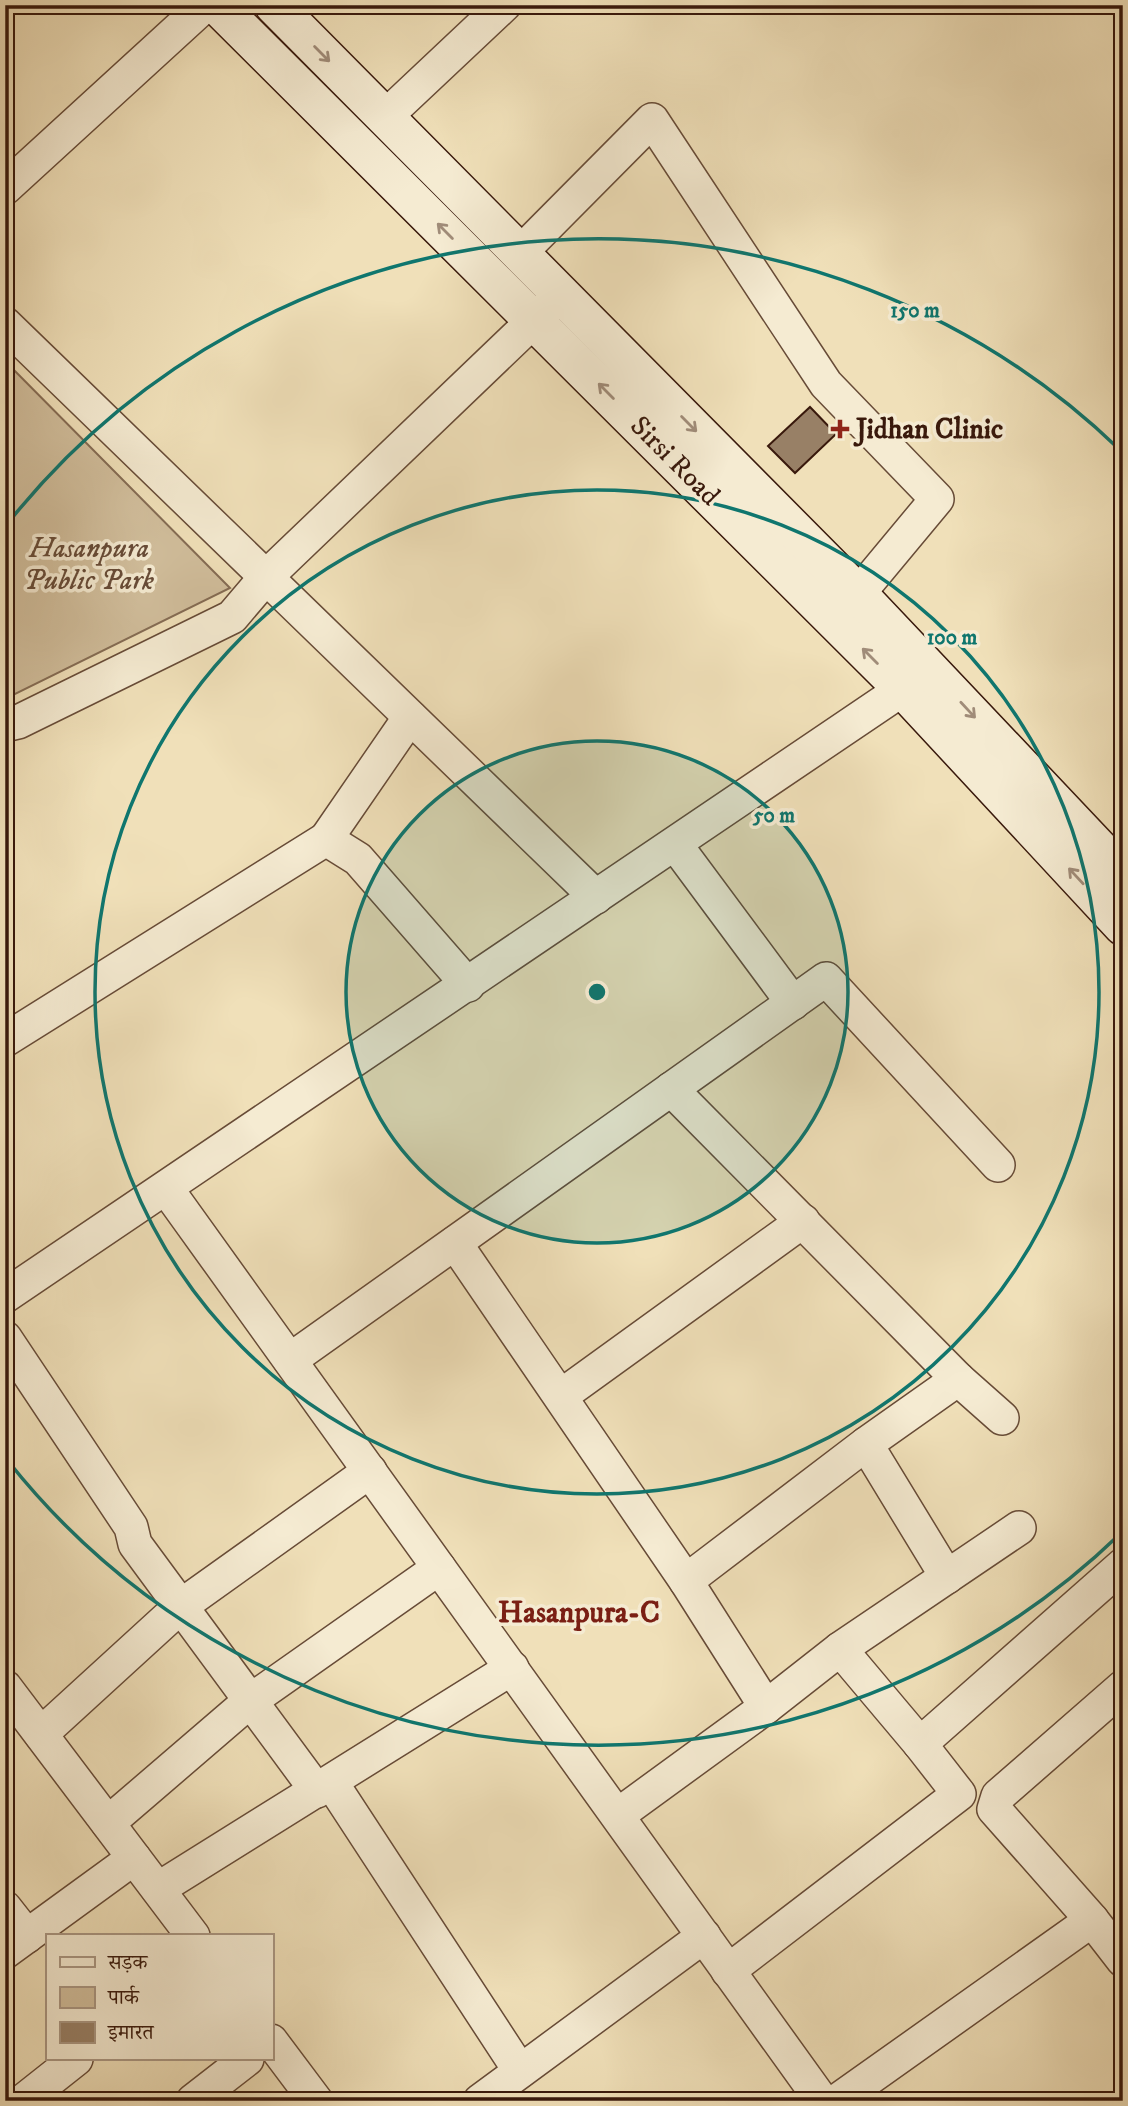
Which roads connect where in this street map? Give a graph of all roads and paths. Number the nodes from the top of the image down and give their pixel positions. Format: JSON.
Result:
{"nodes":[{"id":1,"x":205,"y":5,"type":"edge"},
{"id":2,"x":217,"y":5,"type":"edge"},
{"id":3,"x":274,"y":5,"type":"edge"},
{"id":4,"x":504,"y":5,"type":"edge"},
{"id":5,"x":385,"y":117,"type":"junction"},
{"id":6,"x":5,"y":188,"type":"edge"},
{"id":7,"x":521,"y":251,"type":"junction"},
{"id":8,"x":548,"y":307,"type":"junction"},
{"id":9,"x":5,"y":324,"type":"edge"},
{"id":10,"x":266,"y":577,"type":"junction"},
{"id":11,"x":858,"y":594,"type":"junction"},
{"id":12,"x":916,"y":679,"type":"junction"},
{"id":13,"x":410,"y":717,"type":"junction"},
{"id":14,"x":5,"y":724,"type":"edge"},
{"id":15,"x":326,"y":839,"type":"junction"},
{"id":16,"x":675,"y":844,"type":"junction"},
{"id":17,"x":1123,"y":874,"type":"edge"},
{"id":18,"x":596,"y":897,"type":"junction"},
{"id":19,"x":1123,"y":926,"type":"edge"},
{"id":20,"x":468,"y":985,"type":"junction"},
{"id":21,"x":793,"y":1003,"type":"junction"},
{"id":22,"x":5,"y":1040,"type":"edge"},
{"id":23,"x":671,"y":1089,"type":"junction"},
{"id":24,"x":998,"y":1165,"type":"dead end"},
{"id":25,"x":166,"y":1188,"type":"junction"},
{"id":26,"x":803,"y":1221,"type":"junction"},
{"id":27,"x":455,"y":1243,"type":"junction"},
{"id":28,"x":5,"y":1296,"type":"edge"},
{"id":29,"x":5,"y":1338,"type":"edge"},
{"id":30,"x":290,"y":1360,"type":"junction"},
{"id":31,"x":958,"y":1379,"type":"junction"},
{"id":32,"x":561,"y":1396,"type":"junction"},
{"id":33,"x":1002,"y":1418,"type":"dead end"},
{"id":34,"x":866,"y":1444,"type":"junction"},
{"id":35,"x":370,"y":1471,"type":"junction"},
{"id":36,"x":1019,"y":1528,"type":"dead end"},
{"id":37,"x":1123,"y":1565,"type":"edge"},
{"id":38,"x":439,"y":1567,"type":"junction"},
{"id":39,"x":947,"y":1577,"type":"junction"},
{"id":40,"x":686,"y":1581,"type":"junction"},
{"id":41,"x":181,"y":1606,"type":"junction"},
{"id":42,"x":840,"y":1649,"type":"junction"},
{"id":43,"x":512,"y":1668,"type":"junction"},
{"id":44,"x":5,"y":1687,"type":"edge"},
{"id":45,"x":1123,"y":1687,"type":"edge"},
{"id":46,"x":250,"y":1701,"type":"junction"},
{"id":47,"x":766,"y":1707,"type":"junction"},
{"id":48,"x":41,"y":1734,"type":"junction"},
{"id":49,"x":920,"y":1744,"type":"junction"},
{"id":50,"x":324,"y":1786,"type":"junction"},
{"id":51,"x":959,"y":1794,"type":"junction"},
{"id":52,"x":993,"y":1809,"type":"junction"},
{"id":53,"x":618,"y":1815,"type":"junction"},
{"id":54,"x":108,"y":1824,"type":"junction"},
{"id":55,"x":134,"y":1858,"type":"junction"},
{"id":56,"x":158,"y":1889,"type":"junction"},
{"id":57,"x":5,"y":1908,"type":"edge"},
{"id":58,"x":1092,"y":1920,"type":"junction"},
{"id":59,"x":192,"y":1934,"type":"edge"},
{"id":60,"x":704,"y":1936,"type":"junction"},
{"id":61,"x":16,"y":1944,"type":"edge"},
{"id":62,"x":1123,"y":1960,"type":"edge"},
{"id":63,"x":728,"y":1971,"type":"junction"},
{"id":64,"x":273,"y":2044,"type":"edge"},
{"id":65,"x":75,"y":2060,"type":"edge"},
{"id":66,"x":246,"y":2060,"type":"edge"},
{"id":67,"x":520,"y":2071,"type":"junction"},
{"id":68,"x":819,"y":2098,"type":"edge"},
{"id":69,"x":23,"y":2101,"type":"edge"},
{"id":70,"x":193,"y":2101,"type":"edge"},
{"id":71,"x":316,"y":2101,"type":"edge"},
{"id":72,"x":480,"y":2101,"type":"edge"}],
"edges":[{"from":1,"to":6,"type":"street"},
{"from":8,"to":2,"type":"street","name":"Sirsi Road","one_way":true},
{"from":3,"to":5,"type":"street","name":"Sirsi Road","one_way":true},
{"from":4,"to":5,"type":"street"},
{"from":5,"to":7,"type":"street","name":"Sirsi Road"},
{"from":7,"to":8,"type":"street","name":"Sirsi Road"},
{"from":7,"to":11,"type":"street"},
{"from":8,"to":10,"type":"street"},
{"from":8,"to":11,"type":"street","name":"Sirsi Road","one_way":true},
{"from":12,"to":8,"type":"street","name":"Sirsi Road","one_way":true},
{"from":9,"to":10,"type":"street"},
{"from":10,"to":13,"type":"street"},
{"from":10,"to":14,"type":"street"},
{"from":11,"to":12,"type":"street","name":"Sirsi Road"},
{"from":12,"to":16,"type":"street"},
{"from":12,"to":17,"type":"street","name":"Sirsi Road","one_way":true},
{"from":19,"to":12,"type":"street","name":"Sirsi Road","one_way":true},
{"from":13,"to":15,"type":"street"},
{"from":13,"to":18,"type":"street"},
{"from":15,"to":20,"type":"street"},
{"from":15,"to":22,"type":"street"},
{"from":16,"to":18,"type":"street"},
{"from":16,"to":21,"type":"street"},
{"from":18,"to":20,"type":"street"},
{"from":20,"to":25,"type":"street"},
{"from":21,"to":23,"type":"street"},
{"from":21,"to":24,"type":"street"},
{"from":23,"to":26,"type":"street"},
{"from":23,"to":27,"type":"street"},
{"from":25,"to":28,"type":"street"},
{"from":25,"to":30,"type":"street"},
{"from":26,"to":31,"type":"street"},
{"from":26,"to":32,"type":"street"},
{"from":27,"to":30,"type":"street"},
{"from":27,"to":32,"type":"street"},
{"from":29,"to":41,"type":"street"},
{"from":30,"to":35,"type":"street"},
{"from":31,"to":33,"type":"street"},
{"from":31,"to":34,"type":"street"},
{"from":32,"to":40,"type":"street"},
{"from":34,"to":39,"type":"street"},
{"from":34,"to":40,"type":"street"},
{"from":35,"to":38,"type":"street"},
{"from":35,"to":41,"type":"street"},
{"from":36,"to":39,"type":"street"},
{"from":37,"to":49,"type":"street"},
{"from":38,"to":43,"type":"street"},
{"from":38,"to":46,"type":"street"},
{"from":39,"to":42,"type":"street"},
{"from":40,"to":47,"type":"street"},
{"from":41,"to":46,"type":"street"},
{"from":41,"to":48,"type":"street"},
{"from":42,"to":47,"type":"street"},
{"from":42,"to":49,"type":"street"},
{"from":43,"to":50,"type":"street"},
{"from":43,"to":53,"type":"street"},
{"from":44,"to":48,"type":"street"},
{"from":45,"to":52,"type":"street"},
{"from":46,"to":50,"type":"street"},
{"from":46,"to":54,"type":"street"},
{"from":47,"to":53,"type":"street"},
{"from":48,"to":54,"type":"street"},
{"from":49,"to":51,"type":"street"},
{"from":50,"to":56,"type":"street"},
{"from":50,"to":67,"type":"street"},
{"from":51,"to":52,"type":"street"},
{"from":51,"to":63,"type":"street"},
{"from":52,"to":58,"type":"street"},
{"from":53,"to":60,"type":"street"},
{"from":54,"to":55,"type":"street"},
{"from":55,"to":56,"type":"street"},
{"from":55,"to":61,"type":"street"},
{"from":56,"to":59,"type":"street"},
{"from":57,"to":61,"type":"street"},
{"from":58,"to":62,"type":"street"},
{"from":58,"to":68,"type":"street"},
{"from":60,"to":63,"type":"street"},
{"from":60,"to":67,"type":"street"},
{"from":63,"to":68,"type":"street"},
{"from":64,"to":71,"type":"street"},
{"from":65,"to":69,"type":"street"},
{"from":66,"to":70,"type":"street"},
{"from":67,"to":72,"type":"street"}]}
